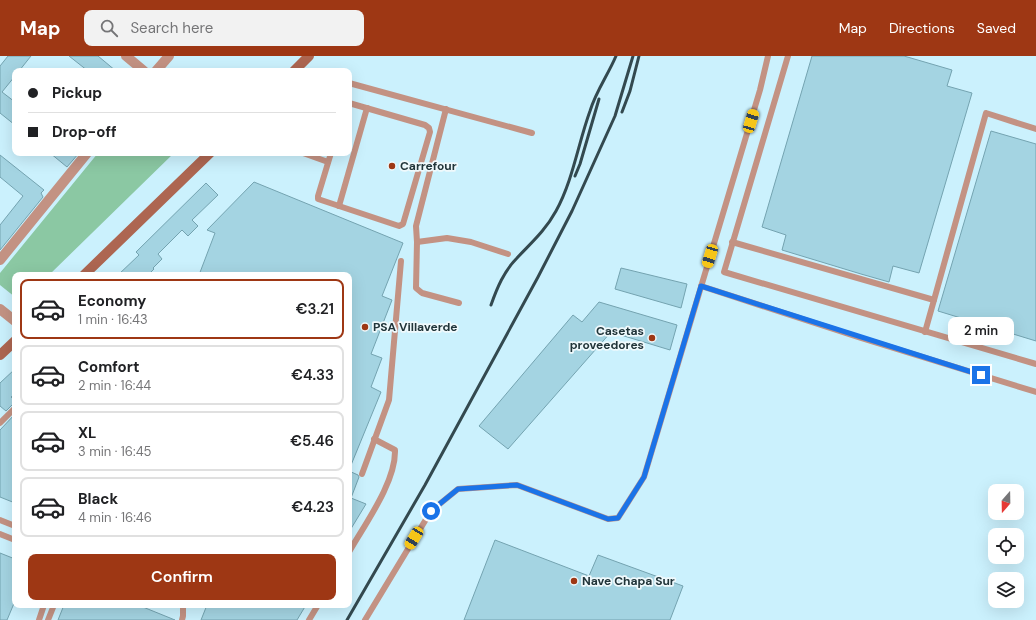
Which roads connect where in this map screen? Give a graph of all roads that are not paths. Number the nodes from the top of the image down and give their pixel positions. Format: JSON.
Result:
{"nodes":[{"id":1,"x":126,"y":56,"type":"edge"},
{"id":2,"x":169,"y":56,"type":"edge"},
{"id":3,"x":309,"y":56,"type":"edge"},
{"id":4,"x":768,"y":56,"type":"edge"},
{"id":5,"x":788,"y":56,"type":"edge"},
{"id":6,"x":140,"y":68,"type":"edge"},
{"id":7,"x":159,"y":68,"type":"edge"},
{"id":8,"x":299,"y":68,"type":"edge"},
{"id":9,"x":352,"y":84,"type":"edge"},
{"id":10,"x":352,"y":104,"type":"edge"},
{"id":11,"x":367,"y":108,"type":"junction"},
{"id":12,"x":446,"y":109,"type":"junction"},
{"id":13,"x":1036,"y":129,"type":"edge"},
{"id":14,"x":532,"y":133,"type":"dead end"},
{"id":15,"x":85,"y":156,"type":"edge"},
{"id":16,"x":207,"y":156,"type":"edge"},
{"id":17,"x":311,"y":156,"type":"edge"},
{"id":18,"x":330,"y":156,"type":"edge"},
{"id":19,"x":328,"y":162,"type":"junction"},
{"id":20,"x":339,"y":206,"type":"junction"},
{"id":21,"x":417,"y":242,"type":"junction"},
{"id":22,"x":732,"y":242,"type":"junction"},
{"id":23,"x":508,"y":254,"type":"dead end"},
{"id":24,"x":0,"y":260,"type":"edge"},
{"id":25,"x":401,"y":261,"type":"dead end"},
{"id":26,"x":87,"y":272,"type":"edge"},
{"id":27,"x":701,"y":286,"type":"junction"},
{"id":28,"x":934,"y":300,"type":"junction"},
{"id":29,"x":459,"y":303,"type":"dead end"},
{"id":30,"x":0,"y":309,"type":"edge"},
{"id":31,"x":12,"y":319,"type":"edge"},
{"id":32,"x":925,"y":332,"type":"junction"},
{"id":33,"x":12,"y":344,"type":"edge"},
{"id":34,"x":0,"y":355,"type":"edge"},
{"id":35,"x":1036,"y":364,"type":"edge"},
{"id":36,"x":1036,"y":392,"type":"edge"},
{"id":37,"x":12,"y":411,"type":"edge"},
{"id":38,"x":0,"y":423,"type":"edge"},
{"id":39,"x":374,"y":439,"type":"junction"},
{"id":40,"x":362,"y":474,"type":"dead end"},
{"id":41,"x":0,"y":520,"type":"edge"},
{"id":42,"x":12,"y":525,"type":"edge"},
{"id":43,"x":0,"y":534,"type":"edge"},
{"id":44,"x":12,"y":539,"type":"edge"},
{"id":45,"x":352,"y":547,"type":"edge"},
{"id":46,"x":43,"y":608,"type":"edge"},
{"id":47,"x":53,"y":608,"type":"edge"},
{"id":48,"x":183,"y":608,"type":"edge"},
{"id":49,"x":316,"y":608,"type":"edge"},
{"id":50,"x":39,"y":620,"type":"edge"},
{"id":51,"x":48,"y":620,"type":"edge"},
{"id":52,"x":182,"y":620,"type":"edge"},
{"id":53,"x":309,"y":620,"type":"edge"},
{"id":54,"x":365,"y":620,"type":"edge"}],
"edges":[{"from":1,"to":6,"type":"street"},
{"from":2,"to":7,"type":"street"},
{"from":3,"to":8,"type":"street"},
{"from":4,"to":27,"type":"lane"},
{"from":5,"to":22,"type":"lane"},
{"from":9,"to":12,"type":"lane"},
{"from":10,"to":11,"type":"lane"},
{"from":11,"to":20,"type":"lane"},
{"from":11,"to":20,"type":"lane"},
{"from":12,"to":14,"type":"lane"},
{"from":12,"to":21,"type":"lane"},
{"from":13,"to":28,"type":"lane"},
{"from":15,"to":24,"type":"street"},
{"from":16,"to":26,"type":"street"},
{"from":17,"to":19,"type":"lane"},
{"from":18,"to":19,"type":"lane"},
{"from":19,"to":20,"type":"lane"},
{"from":21,"to":23,"type":"lane"},
{"from":21,"to":29,"type":"lane"},
{"from":22,"to":28,"type":"lane"},
{"from":22,"to":32,"type":"lane"},
{"from":25,"to":39,"type":"lane"},
{"from":27,"to":36,"type":"lane"},
{"from":27,"to":54,"type":"lane"},
{"from":28,"to":32,"type":"lane"},
{"from":30,"to":31,"type":"street"},
{"from":32,"to":35,"type":"lane"},
{"from":33,"to":34,"type":"street"},
{"from":37,"to":38,"type":"lane"},
{"from":39,"to":40,"type":"lane"},
{"from":39,"to":45,"type":"lane"},
{"from":41,"to":42,"type":"lane"},
{"from":43,"to":44,"type":"lane"},
{"from":46,"to":50,"type":"lane"},
{"from":47,"to":51,"type":"lane"},
{"from":48,"to":52,"type":"lane"},
{"from":49,"to":53,"type":"lane"}]}
